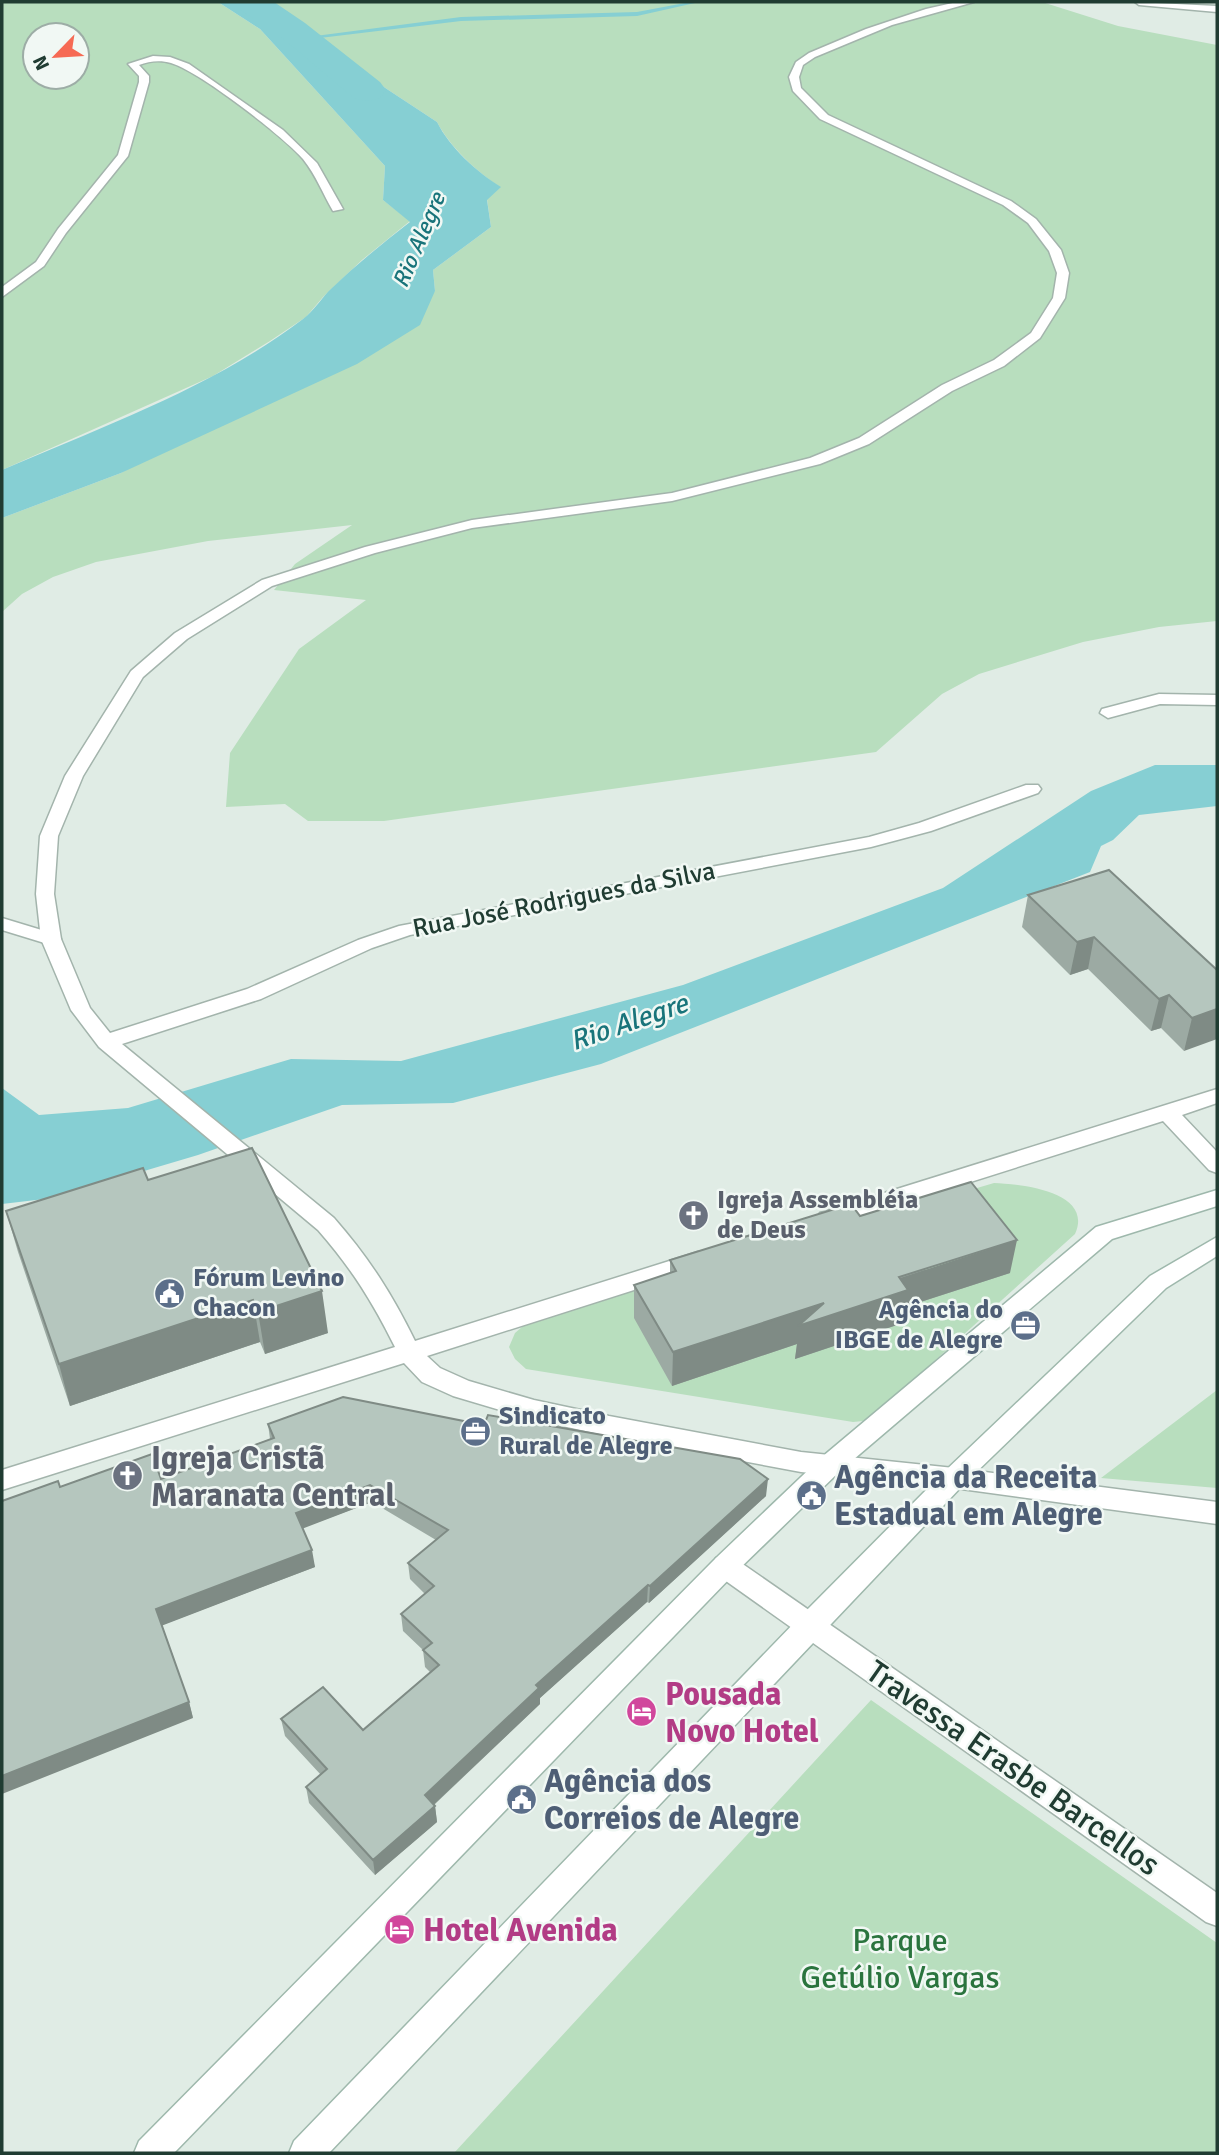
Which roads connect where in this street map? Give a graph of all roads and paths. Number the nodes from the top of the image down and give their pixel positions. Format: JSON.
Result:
{"nodes":[{"id":1,"x":970,"y":2,"type":"edge"},
{"id":2,"x":1139,"y":2,"type":"edge"},
{"id":3,"x":1217,"y":9,"type":"edge"},
{"id":4,"x":337,"y":209,"type":"dead end"},
{"id":5,"x":2,"y":293,"type":"edge"},
{"id":6,"x":1217,"y":700,"type":"edge"},
{"id":7,"x":1108,"y":713,"type":"dead end"},
{"id":8,"x":1032,"y":789,"type":"dead end"},
{"id":9,"x":2,"y":924,"type":"edge"},
{"id":10,"x":51,"y":939,"type":"junction"},
{"id":11,"x":106,"y":1042,"type":"junction"},
{"id":12,"x":1217,"y":1096,"type":"edge"},
{"id":13,"x":1167,"y":1112,"type":"junction"},
{"id":14,"x":1217,"y":1165,"type":"edge"},
{"id":15,"x":1217,"y":1198,"type":"edge"},
{"id":16,"x":808,"y":1226,"type":"edge"},
{"id":17,"x":1217,"y":1245,"type":"edge"},
{"id":18,"x":715,"y":1255,"type":"edge"},
{"id":19,"x":410,"y":1352,"type":"junction"},
{"id":20,"x":831,"y":1464,"type":"junction"},
{"id":21,"x":954,"y":1478,"type":"junction"},
{"id":22,"x":2,"y":1480,"type":"edge"},
{"id":23,"x":1217,"y":1513,"type":"edge"},
{"id":24,"x":725,"y":1566,"type":"junction"},
{"id":25,"x":808,"y":1626,"type":"junction"},
{"id":26,"x":1217,"y":1911,"type":"edge"},
{"id":27,"x":151,"y":2153,"type":"edge"},
{"id":28,"x":306,"y":2153,"type":"edge"}],
"edges":[{"from":1,"to":10,"type":"street"},
{"from":2,"to":3,"type":"street"},
{"from":4,"to":5,"type":"street"},
{"from":6,"to":7,"type":"street"},
{"from":8,"to":11,"type":"street","name":"Rua José Rodrigues da Silva"},
{"from":9,"to":10,"type":"street"},
{"from":10,"to":11,"type":"street"},
{"from":11,"to":19,"type":"street"},
{"from":12,"to":13,"type":"street"},
{"from":13,"to":14,"type":"street"},
{"from":13,"to":16,"type":"street"},
{"from":15,"to":20,"type":"street"},
{"from":17,"to":21,"type":"street"},
{"from":18,"to":19,"type":"street"},
{"from":19,"to":20,"type":"street"},
{"from":19,"to":22,"type":"street"},
{"from":20,"to":21,"type":"street"},
{"from":20,"to":24,"type":"street"},
{"from":21,"to":23,"type":"street"},
{"from":21,"to":25,"type":"street"},
{"from":24,"to":25,"type":"street","name":"Travessa Erasbe Barcellos"},
{"from":24,"to":27,"type":"street"},
{"from":25,"to":26,"type":"street","name":"Travessa Erasbe Barcellos"},
{"from":25,"to":28,"type":"street"}]}
